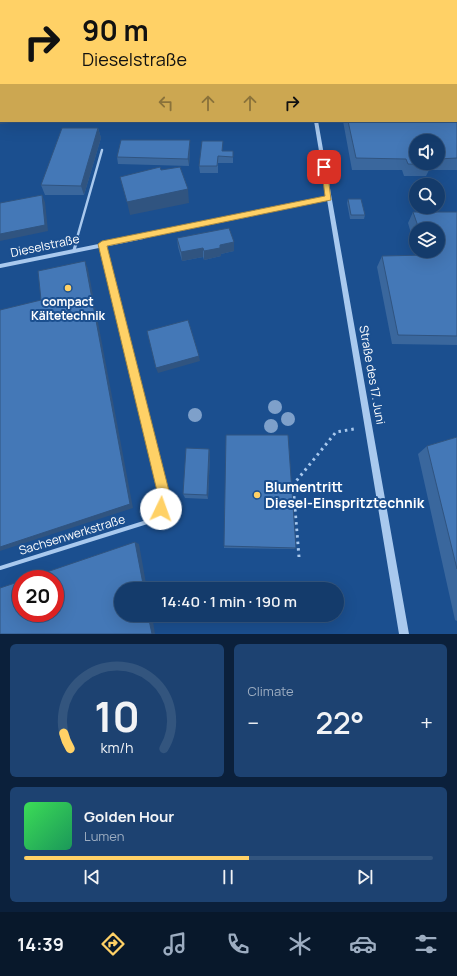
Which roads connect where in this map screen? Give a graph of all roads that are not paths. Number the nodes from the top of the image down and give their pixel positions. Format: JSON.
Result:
{"nodes":[{"id":1,"x":316,"y":122,"type":"edge"},
{"id":2,"x":102,"y":150,"type":"dead end"},
{"id":3,"x":329,"y":198,"type":"junction"},
{"id":4,"x":102,"y":244,"type":"junction"},
{"id":5,"x":74,"y":250,"type":"junction"},
{"id":6,"x":0,"y":266,"type":"edge"},
{"id":7,"x":0,"y":568,"type":"edge"},
{"id":8,"x":404,"y":634,"type":"edge"}],
"edges":[{"from":1,"to":3,"type":"street","name":"Straße des 17. Juni"},
{"from":2,"to":5,"type":"lane"},
{"from":3,"to":4,"type":"street","name":"Dieselstraße"},
{"from":3,"to":8,"type":"street","name":"Straße des 17. Juni"},
{"from":4,"to":5,"type":"street","name":"Dieselstraße"},
{"from":4,"to":7,"type":"lane","name":"Sachsenwerkstraße"},
{"from":5,"to":6,"type":"street","name":"Dieselstraße"}]}
